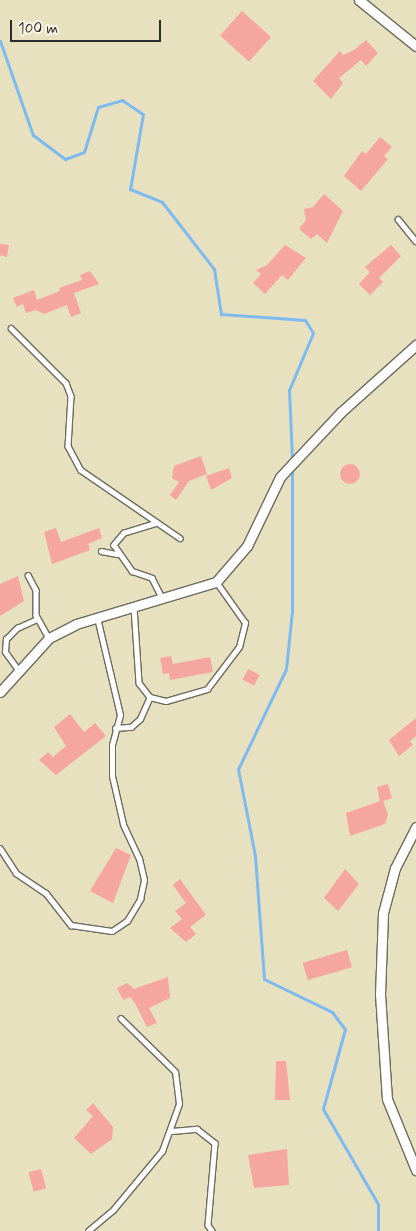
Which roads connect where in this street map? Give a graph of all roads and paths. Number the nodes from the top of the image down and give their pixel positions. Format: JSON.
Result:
{"nodes":[{"id":1,"x":361,"y":1,"type":"edge"},
{"id":2,"x":416,"y":46,"type":"edge"},
{"id":3,"x":398,"y":219,"type":"dead end"},
{"id":4,"x":416,"y":241,"type":"edge"},
{"id":5,"x":11,"y":328,"type":"dead end"},
{"id":6,"x":416,"y":345,"type":"edge"},
{"id":7,"x":157,"y":524,"type":"junction"},
{"id":8,"x":180,"y":538,"type":"dead end"},
{"id":9,"x":101,"y":551,"type":"dead end"},
{"id":10,"x":117,"y":554,"type":"junction"},
{"id":11,"x":28,"y":575,"type":"dead end"},
{"id":12,"x":216,"y":582,"type":"junction"},
{"id":13,"x":163,"y":599,"type":"junction"},
{"id":14,"x":134,"y":607,"type":"junction"},
{"id":15,"x":96,"y":618,"type":"junction"},
{"id":16,"x":37,"y":619,"type":"junction"},
{"id":17,"x":49,"y":638,"type":"junction"},
{"id":18,"x":18,"y":670,"type":"junction"},
{"id":19,"x":0,"y":692,"type":"edge"},
{"id":20,"x":150,"y":697,"type":"junction"},
{"id":21,"x":115,"y":728,"type":"junction"},
{"id":22,"x":416,"y":827,"type":"edge"},
{"id":23,"x":0,"y":848,"type":"edge"},
{"id":24,"x":121,"y":1020,"type":"dead end"},
{"id":25,"x":172,"y":1132,"type":"junction"},
{"id":26,"x":416,"y":1170,"type":"edge"},
{"id":27,"x":88,"y":1231,"type":"edge"},
{"id":28,"x":212,"y":1231,"type":"edge"}],
"edges":[{"from":1,"to":2,"type":"street"},
{"from":3,"to":4,"type":"lane"},
{"from":5,"to":7,"type":"lane"},
{"from":6,"to":12,"type":"street"},
{"from":7,"to":8,"type":"lane"},
{"from":7,"to":10,"type":"lane"},
{"from":9,"to":10,"type":"lane"},
{"from":10,"to":13,"type":"lane"},
{"from":11,"to":16,"type":"lane"},
{"from":12,"to":13,"type":"street"},
{"from":12,"to":20,"type":"lane"},
{"from":13,"to":14,"type":"street"},
{"from":14,"to":15,"type":"street"},
{"from":14,"to":20,"type":"lane"},
{"from":15,"to":17,"type":"street"},
{"from":15,"to":21,"type":"lane"},
{"from":16,"to":17,"type":"lane"},
{"from":16,"to":18,"type":"lane"},
{"from":17,"to":18,"type":"street"},
{"from":18,"to":19,"type":"street"},
{"from":20,"to":21,"type":"lane"},
{"from":21,"to":23,"type":"lane"},
{"from":22,"to":26,"type":"street"},
{"from":24,"to":25,"type":"lane"},
{"from":25,"to":27,"type":"lane"},
{"from":25,"to":28,"type":"lane"}]}
